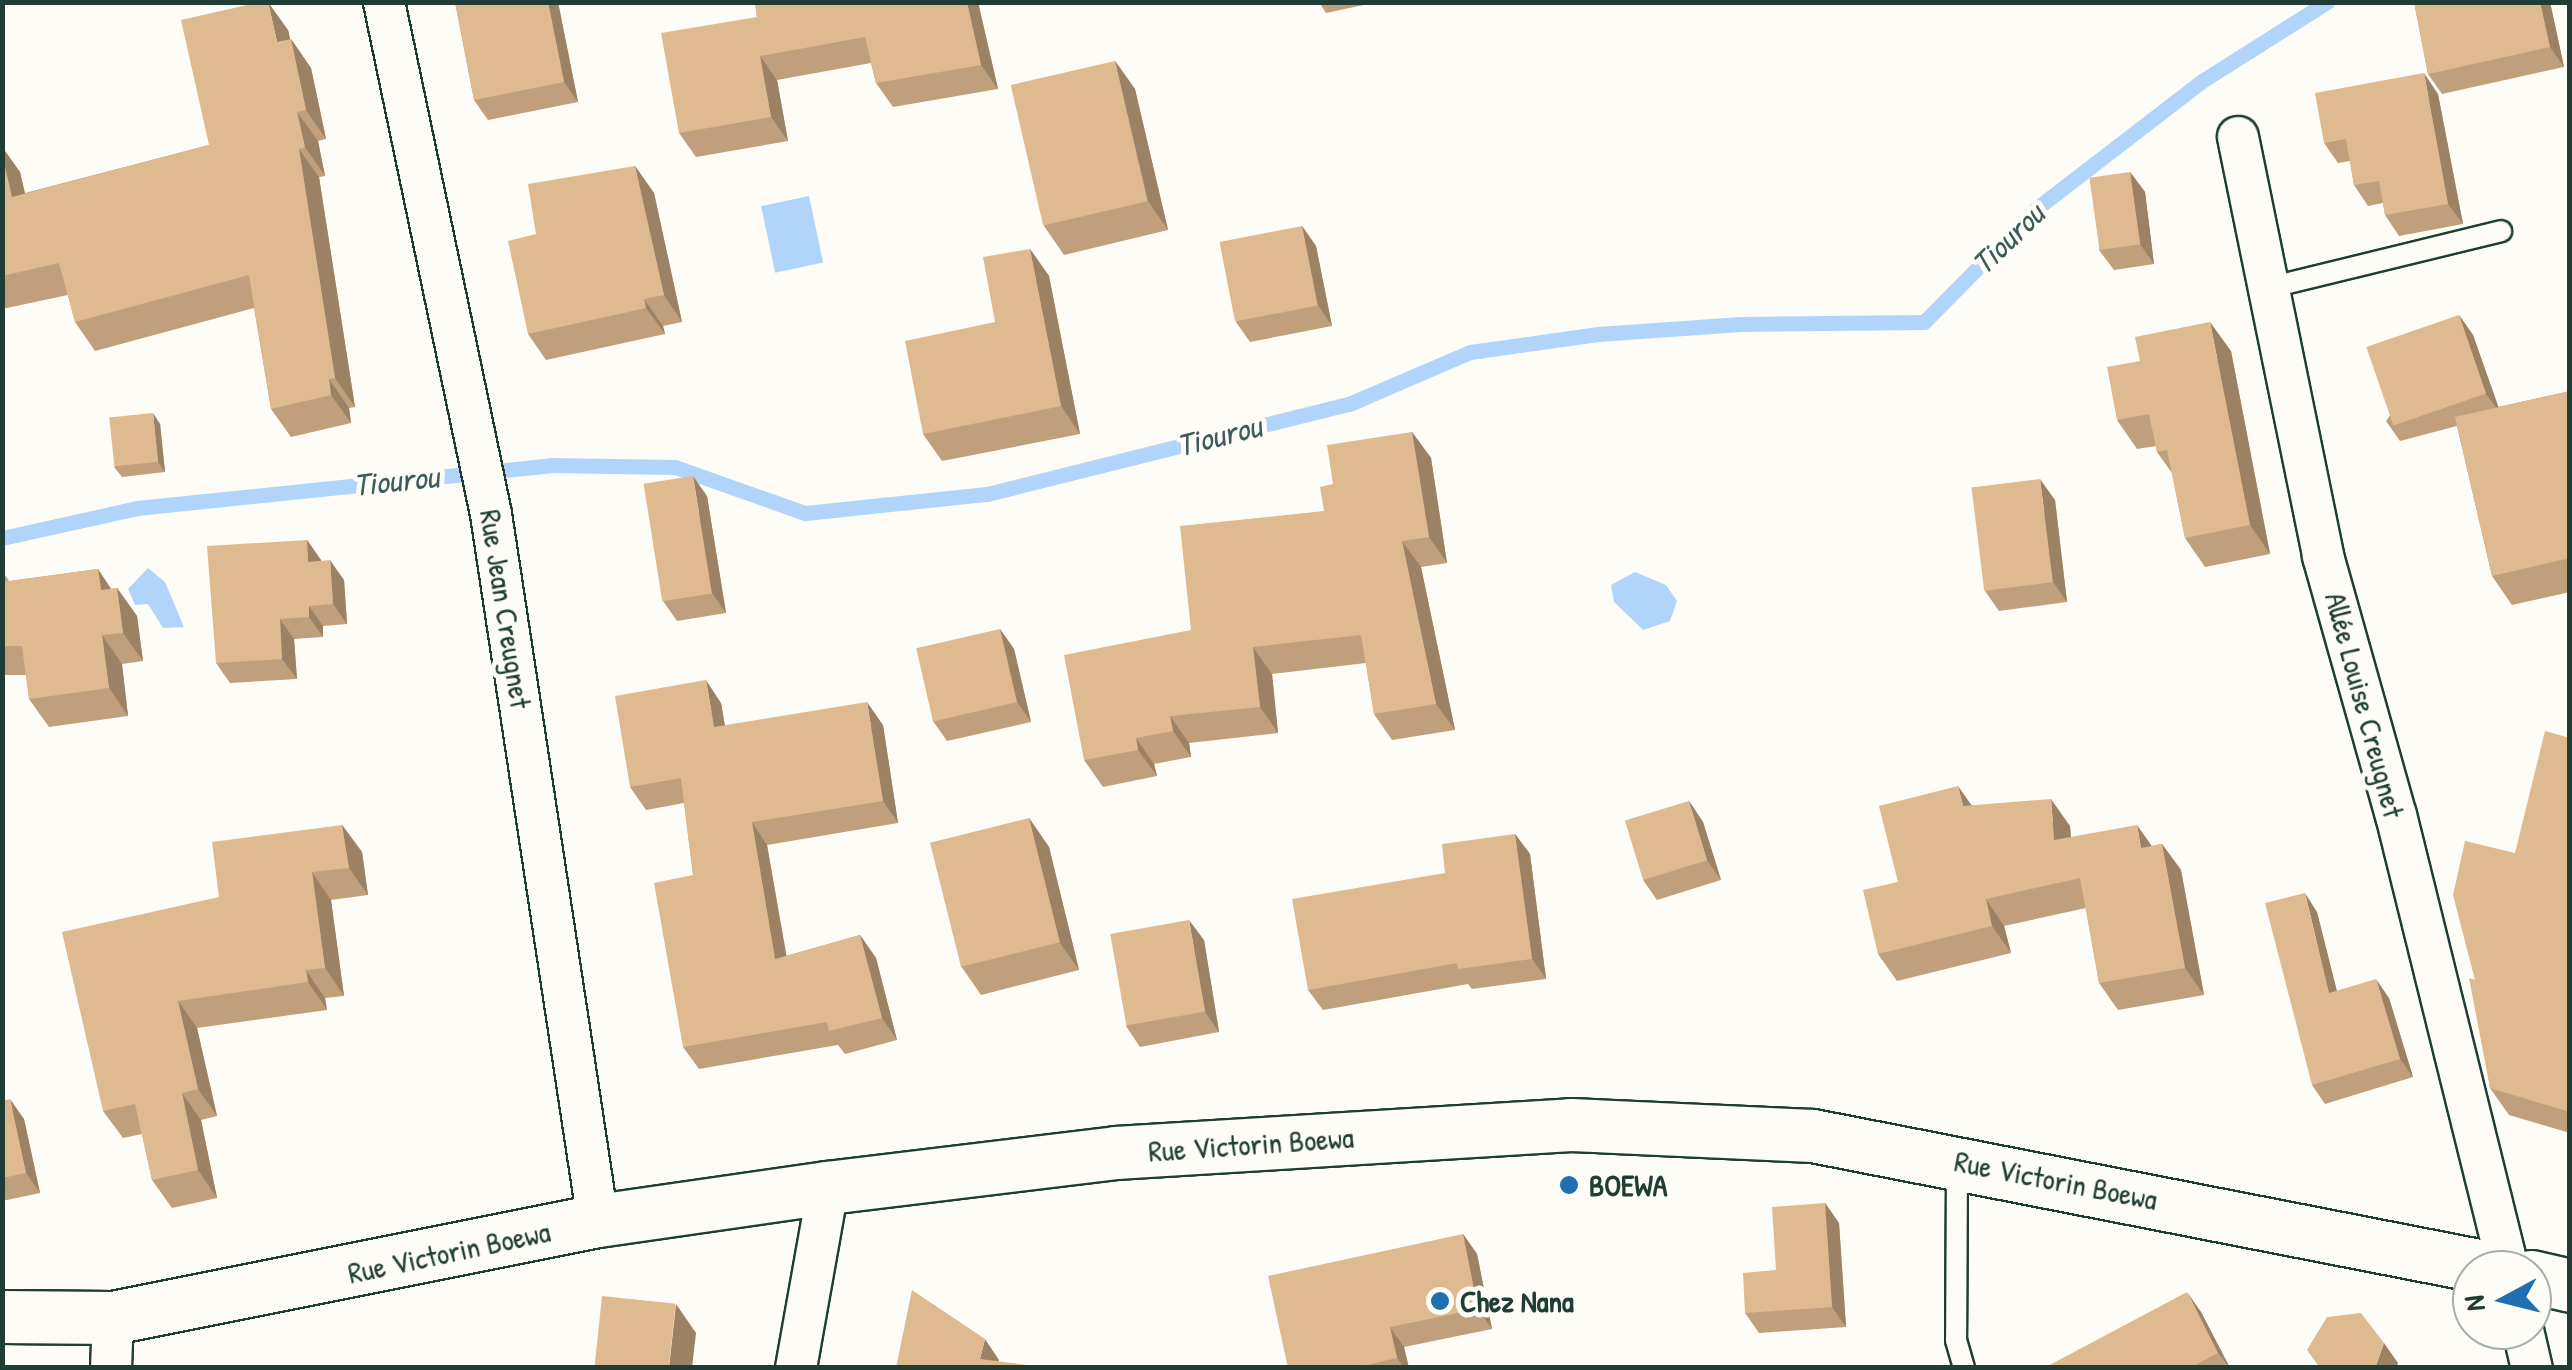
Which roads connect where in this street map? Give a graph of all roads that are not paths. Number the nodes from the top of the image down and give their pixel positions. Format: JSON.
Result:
{"nodes":[{"id":1,"x":384,"y":2,"type":"edge"},
{"id":2,"x":2238,"y":137,"type":"dead end"},
{"id":3,"x":2500,"y":231,"type":"dead end"},
{"id":4,"x":2268,"y":288,"type":"junction"},
{"id":5,"x":1958,"y":1160,"type":"junction"},
{"id":6,"x":828,"y":1188,"type":"junction"},
{"id":7,"x":598,"y":1221,"type":"junction"},
{"id":8,"x":2504,"y":1250,"type":"edge"},
{"id":9,"x":2452,"y":1260,"type":"edge"},
{"id":10,"x":2,"y":1318,"type":"edge"},
{"id":11,"x":112,"y":1343,"type":"edge"},
{"id":12,"x":796,"y":1368,"type":"edge"},
{"id":13,"x":1964,"y":1368,"type":"edge"}],
"edges":[{"from":1,"to":7,"type":"street","name":"Rue Jean Creugnet"},
{"from":2,"to":4,"type":"street","name":"Allée Louise Creugnet"},
{"from":3,"to":4,"type":"lane"},
{"from":4,"to":8,"type":"street","name":"Allée Louise Creugnet"},
{"from":5,"to":6,"type":"street","name":"Rue Victorin Boewa"},
{"from":5,"to":9,"type":"street","name":"Rue Victorin Boewa"},
{"from":5,"to":13,"type":"lane"},
{"from":6,"to":7,"type":"street","name":"Rue Victorin Boewa"},
{"from":6,"to":12,"type":"street"},
{"from":7,"to":11,"type":"street","name":"Rue Victorin Boewa"},
{"from":10,"to":11,"type":"street","name":"Rue Victorin Boewa"}]}
